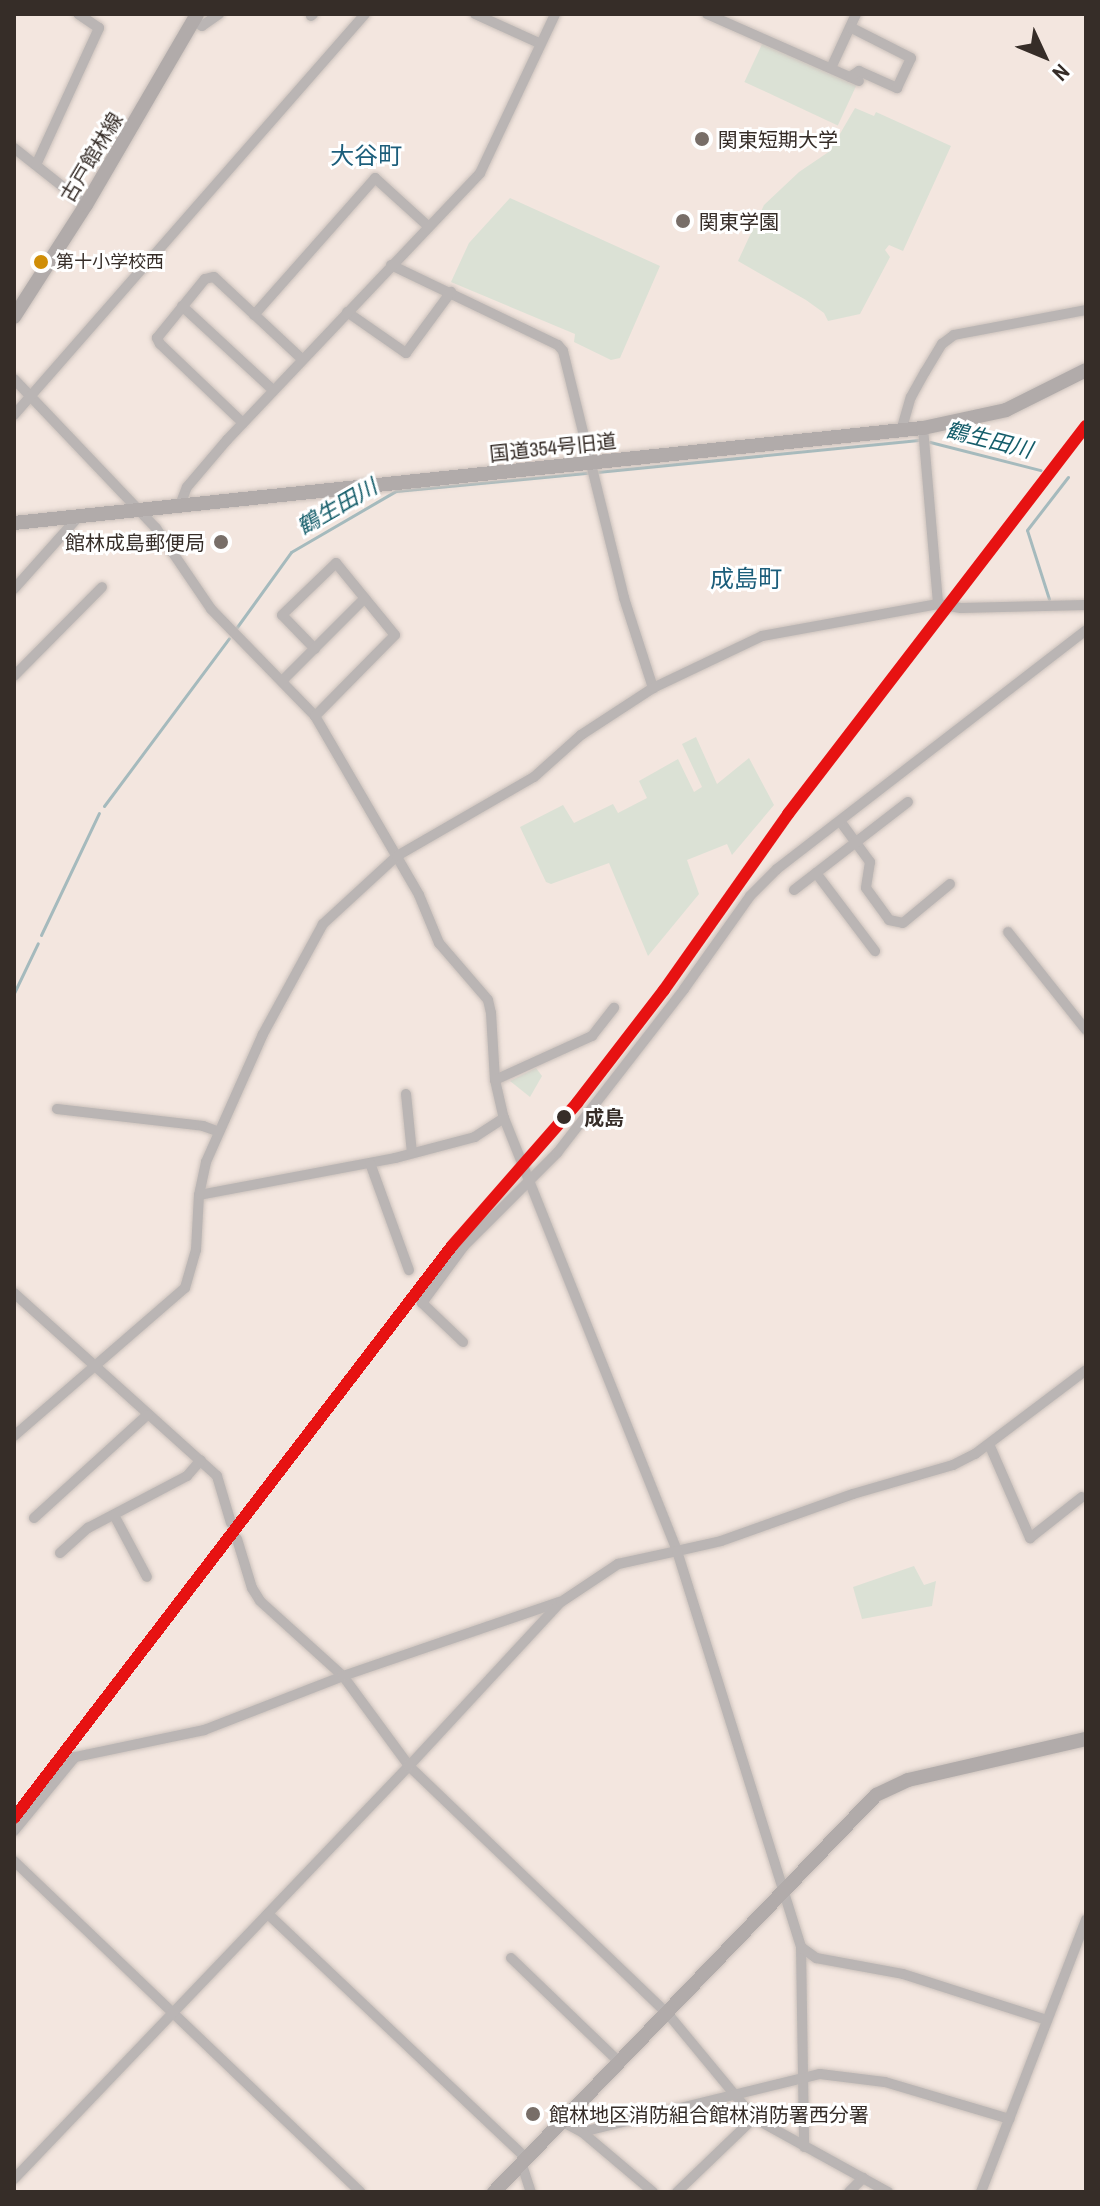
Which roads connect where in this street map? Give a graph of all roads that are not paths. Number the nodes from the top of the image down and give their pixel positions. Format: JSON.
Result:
{"nodes":[{"id":1,"x":78,"y":14,"type":"edge"},
{"id":2,"x":219,"y":14,"type":"edge"},
{"id":3,"x":365,"y":14,"type":"edge"},
{"id":4,"x":475,"y":14,"type":"edge"},
{"id":5,"x":555,"y":14,"type":"edge"},
{"id":6,"x":707,"y":14,"type":"edge"},
{"id":7,"x":856,"y":14,"type":"edge"},
{"id":8,"x":196,"y":17,"type":"edge"},
{"id":9,"x":850,"y":27,"type":"junction"},
{"id":10,"x":541,"y":44,"type":"junction"},
{"id":11,"x":831,"y":68,"type":"junction"},
{"id":12,"x":14,"y":148,"type":"edge"},
{"id":13,"x":36,"y":165,"type":"junction"},
{"id":14,"x":86,"y":205,"type":"junction"},
{"id":15,"x":428,"y":226,"type":"junction"},
{"id":16,"x":391,"y":265,"type":"junction"},
{"id":17,"x":451,"y":292,"type":"junction"},
{"id":18,"x":182,"y":306,"type":"junction"},
{"id":19,"x":1086,"y":310,"type":"edge"},
{"id":20,"x":347,"y":312,"type":"junction"},
{"id":21,"x":254,"y":315,"type":"junction"},
{"id":22,"x":14,"y":317,"type":"edge"},
{"id":23,"x":302,"y":359,"type":"junction"},
{"id":24,"x":1086,"y":370,"type":"edge"},
{"id":25,"x":14,"y":379,"type":"edge"},
{"id":26,"x":273,"y":390,"type":"junction"},
{"id":27,"x":31,"y":396,"type":"junction"},
{"id":28,"x":14,"y":415,"type":"edge"},
{"id":29,"x":243,"y":423,"type":"junction"},
{"id":30,"x":923,"y":428,"type":"junction"},
{"id":31,"x":901,"y":431,"type":"junction"},
{"id":32,"x":591,"y":464,"type":"junction"},
{"id":33,"x":180,"y":505,"type":"junction"},
{"id":34,"x":139,"y":510,"type":"junction"},
{"id":35,"x":79,"y":516,"type":"junction"},
{"id":36,"x":14,"y":523,"type":"edge"},
{"id":37,"x":14,"y":573,"type":"edge"},
{"id":38,"x":27,"y":575,"type":"junction"},
{"id":39,"x":102,"y":587,"type":"dead end"},
{"id":40,"x":14,"y":589,"type":"edge"},
{"id":41,"x":365,"y":598,"type":"junction"},
{"id":42,"x":938,"y":604,"type":"junction"},
{"id":43,"x":1086,"y":605,"type":"edge"},
{"id":44,"x":1086,"y":630,"type":"edge"},
{"id":45,"x":315,"y":649,"type":"junction"},
{"id":46,"x":14,"y":676,"type":"edge"},
{"id":47,"x":282,"y":681,"type":"junction"},
{"id":48,"x":653,"y":688,"type":"junction"},
{"id":49,"x":315,"y":716,"type":"junction"},
{"id":50,"x":908,"y":802,"type":"dead end"},
{"id":51,"x":840,"y":821,"type":"junction"},
{"id":52,"x":856,"y":842,"type":"junction"},
{"id":53,"x":397,"y":856,"type":"junction"},
{"id":54,"x":816,"y":873,"type":"junction"},
{"id":55,"x":950,"y":884,"type":"dead end"},
{"id":56,"x":794,"y":890,"type":"dead end"},
{"id":57,"x":1008,"y":932,"type":"dead end"},
{"id":58,"x":875,"y":951,"type":"dead end"},
{"id":59,"x":614,"y":1008,"type":"dead end"},
{"id":60,"x":1086,"y":1030,"type":"edge"},
{"id":61,"x":495,"y":1080,"type":"junction"},
{"id":62,"x":406,"y":1094,"type":"dead end"},
{"id":63,"x":57,"y":1109,"type":"dead end"},
{"id":64,"x":504,"y":1118,"type":"junction"},
{"id":65,"x":217,"y":1131,"type":"junction"},
{"id":66,"x":412,"y":1153,"type":"junction"},
{"id":67,"x":370,"y":1163,"type":"junction"},
{"id":68,"x":530,"y":1179,"type":"junction"},
{"id":69,"x":199,"y":1195,"type":"junction"},
{"id":70,"x":409,"y":1270,"type":"dead end"},
{"id":71,"x":14,"y":1293,"type":"edge"},
{"id":72,"x":463,"y":1342,"type":"dead end"},
{"id":73,"x":93,"y":1368,"type":"junction"},
{"id":74,"x":1086,"y":1370,"type":"edge"},
{"id":75,"x":147,"y":1415,"type":"junction"},
{"id":76,"x":14,"y":1436,"type":"edge"},
{"id":77,"x":989,"y":1444,"type":"junction"},
{"id":78,"x":201,"y":1460,"type":"junction"},
{"id":79,"x":1082,"y":1497,"type":"dead end"},
{"id":80,"x":114,"y":1515,"type":"junction"},
{"id":81,"x":34,"y":1518,"type":"dead end"},
{"id":82,"x":231,"y":1523,"type":"dead end"},
{"id":83,"x":237,"y":1539,"type":"dead end"},
{"id":84,"x":677,"y":1551,"type":"junction"},
{"id":85,"x":60,"y":1553,"type":"dead end"},
{"id":86,"x":147,"y":1577,"type":"dead end"},
{"id":87,"x":561,"y":1602,"type":"junction"},
{"id":88,"x":343,"y":1676,"type":"junction"},
{"id":89,"x":1086,"y":1739,"type":"edge"},
{"id":90,"x":409,"y":1766,"type":"junction"},
{"id":91,"x":14,"y":1831,"type":"edge"},
{"id":92,"x":14,"y":1861,"type":"edge"},
{"id":93,"x":784,"y":1892,"type":"junction"},
{"id":94,"x":268,"y":1914,"type":"junction"},
{"id":95,"x":1086,"y":1920,"type":"edge"},
{"id":96,"x":801,"y":1947,"type":"junction"},
{"id":97,"x":511,"y":1958,"type":"dead end"},
{"id":98,"x":173,"y":2013,"type":"junction"},
{"id":99,"x":668,"y":2014,"type":"junction"},
{"id":100,"x":1047,"y":2020,"type":"junction"},
{"id":101,"x":620,"y":2063,"type":"junction"},
{"id":102,"x":802,"y":2077,"type":"junction"},
{"id":103,"x":734,"y":2095,"type":"junction"},
{"id":104,"x":754,"y":2118,"type":"junction"},
{"id":105,"x":1010,"y":2119,"type":"junction"},
{"id":106,"x":563,"y":2122,"type":"junction"},
{"id":107,"x":582,"y":2132,"type":"junction"},
{"id":108,"x":804,"y":2147,"type":"junction"},
{"id":109,"x":524,"y":2162,"type":"junction"},
{"id":110,"x":863,"y":2178,"type":"junction"},
{"id":111,"x":14,"y":2179,"type":"edge"},
{"id":112,"x":360,"y":2192,"type":"edge"},
{"id":113,"x":494,"y":2192,"type":"edge"},
{"id":114,"x":531,"y":2192,"type":"edge"},
{"id":115,"x":653,"y":2192,"type":"edge"},
{"id":116,"x":677,"y":2192,"type":"edge"},
{"id":117,"x":849,"y":2192,"type":"edge"},
{"id":118,"x":888,"y":2192,"type":"edge"},
{"id":119,"x":981,"y":2192,"type":"edge"}],
"edges":[{"from":1,"to":13,"type":"street"},
{"from":2,"to":8,"type":"street"},
{"from":3,"to":27,"type":"street"},
{"from":4,"to":10,"type":"street"},
{"from":5,"to":10,"type":"street"},
{"from":6,"to":11,"type":"street"},
{"from":7,"to":9,"type":"street"},
{"from":8,"to":14,"type":"street","name":"古戸館林線"},
{"from":9,"to":11,"type":"street"},
{"from":9,"to":11,"type":"street"},
{"from":10,"to":15,"type":"street"},
{"from":12,"to":13,"type":"street"},
{"from":13,"to":14,"type":"street"},
{"from":14,"to":22,"type":"street","name":"古戸館林線"},
{"from":15,"to":16,"type":"street"},
{"from":15,"to":21,"type":"street"},
{"from":16,"to":17,"type":"street"},
{"from":16,"to":20,"type":"street"},
{"from":17,"to":20,"type":"street"},
{"from":17,"to":32,"type":"street"},
{"from":18,"to":21,"type":"street"},
{"from":18,"to":26,"type":"street"},
{"from":18,"to":29,"type":"street"},
{"from":19,"to":31,"type":"street"},
{"from":20,"to":23,"type":"street"},
{"from":21,"to":23,"type":"street"},
{"from":23,"to":26,"type":"street"},
{"from":24,"to":30,"type":"street","name":"国道354号旧道"},
{"from":25,"to":27,"type":"street"},
{"from":26,"to":29,"type":"street"},
{"from":27,"to":28,"type":"street"},
{"from":27,"to":34,"type":"street"},
{"from":29,"to":33,"type":"street"},
{"from":30,"to":31,"type":"street","name":"国道354号旧道"},
{"from":30,"to":42,"type":"street"},
{"from":31,"to":32,"type":"street","name":"国道354号旧道"},
{"from":32,"to":33,"type":"street","name":"国道354号旧道"},
{"from":32,"to":48,"type":"street"},
{"from":33,"to":34,"type":"street","name":"国道354号旧道"},
{"from":34,"to":35,"type":"street","name":"国道354号旧道"},
{"from":34,"to":47,"type":"street"},
{"from":35,"to":36,"type":"street","name":"国道354号旧道"},
{"from":35,"to":38,"type":"street"},
{"from":37,"to":38,"type":"street"},
{"from":38,"to":40,"type":"street"},
{"from":39,"to":46,"type":"street"},
{"from":41,"to":45,"type":"street"},
{"from":41,"to":45,"type":"street"},
{"from":41,"to":49,"type":"street"},
{"from":42,"to":43,"type":"street"},
{"from":42,"to":48,"type":"street"},
{"from":44,"to":51,"type":"street"},
{"from":45,"to":47,"type":"street"},
{"from":47,"to":49,"type":"street"},
{"from":48,"to":53,"type":"street"},
{"from":49,"to":53,"type":"street"},
{"from":50,"to":52,"type":"street"},
{"from":51,"to":52,"type":"street"},
{"from":51,"to":68,"type":"street"},
{"from":52,"to":54,"type":"street"},
{"from":52,"to":55,"type":"street"},
{"from":53,"to":61,"type":"street"},
{"from":53,"to":65,"type":"street"},
{"from":54,"to":56,"type":"street"},
{"from":54,"to":58,"type":"street"},
{"from":57,"to":60,"type":"street"},
{"from":59,"to":61,"type":"street"},
{"from":61,"to":64,"type":"street"},
{"from":62,"to":66,"type":"street"},
{"from":63,"to":65,"type":"street"},
{"from":64,"to":66,"type":"street"},
{"from":64,"to":68,"type":"street"},
{"from":65,"to":69,"type":"street"},
{"from":66,"to":67,"type":"street"},
{"from":67,"to":69,"type":"street"},
{"from":67,"to":70,"type":"street"},
{"from":68,"to":72,"type":"street"},
{"from":68,"to":84,"type":"street"},
{"from":69,"to":73,"type":"street"},
{"from":71,"to":73,"type":"street"},
{"from":73,"to":75,"type":"street"},
{"from":73,"to":76,"type":"street"},
{"from":74,"to":77,"type":"street"},
{"from":75,"to":78,"type":"street"},
{"from":75,"to":81,"type":"street"},
{"from":77,"to":79,"type":"street"},
{"from":77,"to":84,"type":"street"},
{"from":78,"to":80,"type":"street"},
{"from":78,"to":82,"type":"street"},
{"from":80,"to":85,"type":"street"},
{"from":80,"to":86,"type":"street"},
{"from":83,"to":88,"type":"street"},
{"from":84,"to":87,"type":"street"},
{"from":84,"to":93,"type":"street"},
{"from":87,"to":88,"type":"street"},
{"from":87,"to":90,"type":"street"},
{"from":88,"to":90,"type":"street"},
{"from":88,"to":91,"type":"street"},
{"from":89,"to":93,"type":"street"},
{"from":90,"to":94,"type":"street"},
{"from":90,"to":99,"type":"street"},
{"from":92,"to":98,"type":"street"},
{"from":93,"to":96,"type":"street"},
{"from":93,"to":99,"type":"street"},
{"from":94,"to":98,"type":"street"},
{"from":94,"to":109,"type":"street"},
{"from":95,"to":100,"type":"street"},
{"from":96,"to":100,"type":"street"},
{"from":96,"to":102,"type":"street"},
{"from":97,"to":101,"type":"street"},
{"from":98,"to":111,"type":"street"},
{"from":98,"to":112,"type":"street"},
{"from":99,"to":101,"type":"street"},
{"from":99,"to":103,"type":"street"},
{"from":100,"to":105,"type":"street"},
{"from":101,"to":106,"type":"street"},
{"from":102,"to":103,"type":"street"},
{"from":102,"to":105,"type":"street"},
{"from":102,"to":108,"type":"street"},
{"from":103,"to":104,"type":"street"},
{"from":103,"to":107,"type":"street"},
{"from":104,"to":108,"type":"street"},
{"from":104,"to":116,"type":"street"},
{"from":105,"to":119,"type":"street"},
{"from":106,"to":107,"type":"street"},
{"from":106,"to":109,"type":"street"},
{"from":107,"to":115,"type":"street"},
{"from":108,"to":110,"type":"street"},
{"from":109,"to":113,"type":"street"},
{"from":109,"to":114,"type":"street"},
{"from":110,"to":117,"type":"street"},
{"from":110,"to":118,"type":"street"}]}
